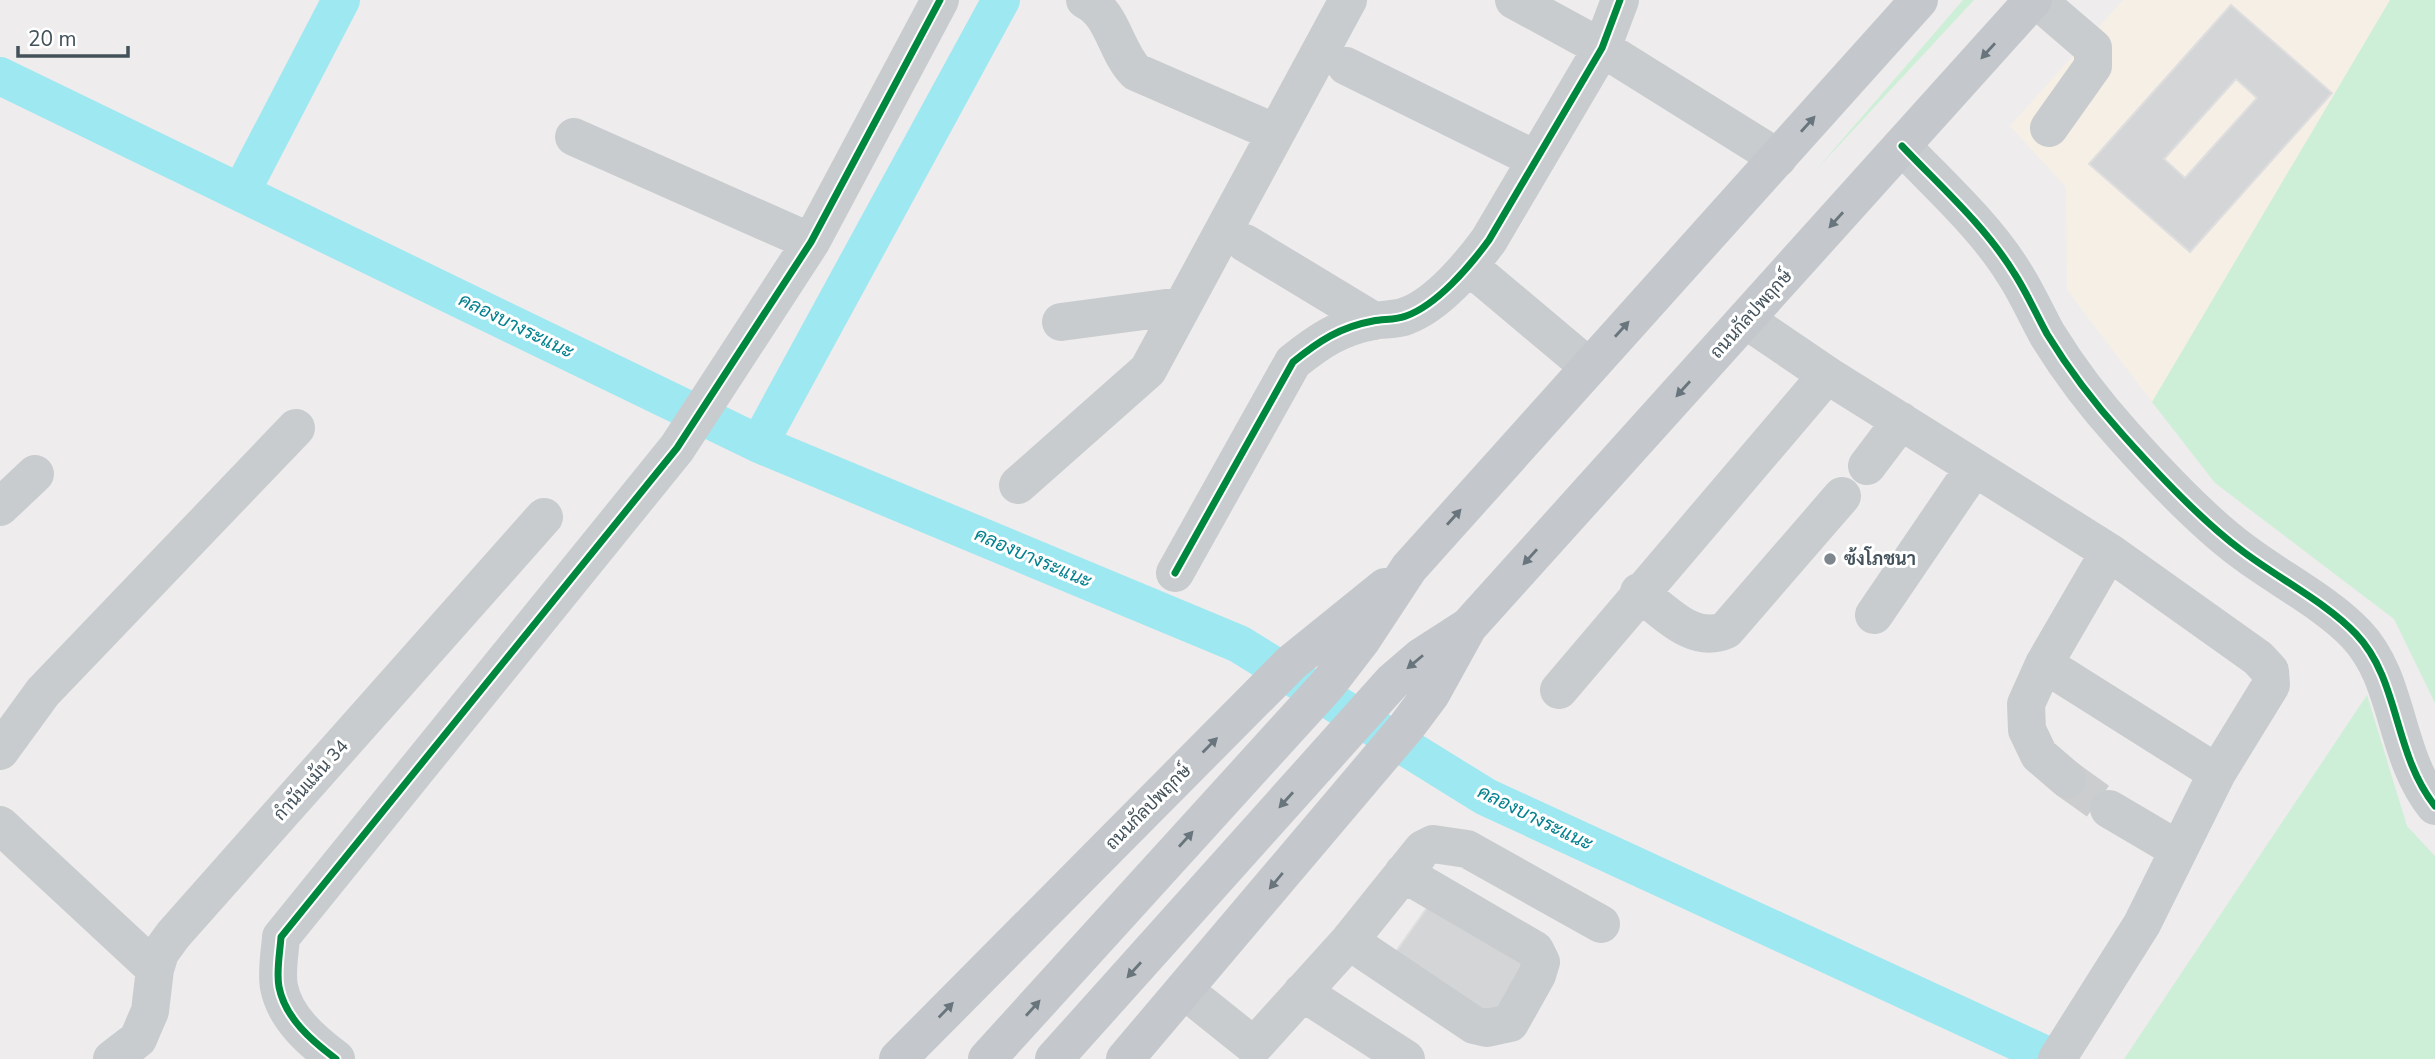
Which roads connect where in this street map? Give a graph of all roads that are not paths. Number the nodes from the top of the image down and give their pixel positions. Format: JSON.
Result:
{"nodes":[{"id":1,"x":940,"y":0,"type":"edge"},
{"id":2,"x":1085,"y":0,"type":"edge"},
{"id":3,"x":1348,"y":0,"type":"edge"},
{"id":4,"x":1514,"y":0,"type":"edge"},
{"id":5,"x":1620,"y":0,"type":"edge"},
{"id":6,"x":1919,"y":0,"type":"edge"},
{"id":7,"x":2035,"y":0,"type":"edge"},
{"id":8,"x":1602,"y":48,"type":"junction"},
{"id":9,"x":1346,"y":66,"type":"dead end"},
{"id":10,"x":2049,"y":128,"type":"dead end"},
{"id":11,"x":1276,"y":133,"type":"junction"},
{"id":12,"x":574,"y":137,"type":"dead end"},
{"id":13,"x":1902,"y":146,"type":"junction"},
{"id":14,"x":1777,"y":158,"type":"junction"},
{"id":15,"x":1535,"y":159,"type":"junction"},
{"id":16,"x":811,"y":243,"type":"junction"},
{"id":17,"x":1245,"y":243,"type":"dead end"},
{"id":18,"x":1469,"y":267,"type":"junction"},
{"id":19,"x":1181,"y":306,"type":"junction"},
{"id":20,"x":1746,"y":320,"type":"junction"},
{"id":21,"x":1374,"y":321,"type":"junction"},
{"id":22,"x":1061,"y":322,"type":"dead end"},
{"id":23,"x":1588,"y":367,"type":"junction"},
{"id":24,"x":1827,"y":375,"type":"junction"},
{"id":25,"x":1901,"y":421,"type":"junction"},
{"id":26,"x":296,"y":428,"type":"dead end"},
{"id":27,"x":1867,"y":466,"type":"dead end"},
{"id":28,"x":1974,"y":468,"type":"junction"},
{"id":29,"x":35,"y":474,"type":"dead end"},
{"id":30,"x":1018,"y":485,"type":"dead end"},
{"id":31,"x":1842,"y":496,"type":"dead end"},
{"id":32,"x":0,"y":507,"type":"edge"},
{"id":33,"x":544,"y":517,"type":"dead end"},
{"id":34,"x":2109,"y":552,"type":"junction"},
{"id":35,"x":1409,"y":568,"type":"junction"},
{"id":36,"x":1175,"y":573,"type":"dead end"},
{"id":37,"x":1639,"y":592,"type":"junction"},
{"id":38,"x":1874,"y":615,"type":"dead end"},
{"id":39,"x":1468,"y":626,"type":"junction"},
{"id":40,"x":2044,"y":664,"type":"junction"},
{"id":41,"x":1559,"y":690,"type":"dead end"},
{"id":42,"x":0,"y":751,"type":"edge"},
{"id":43,"x":2217,"y":773,"type":"junction"},
{"id":44,"x":2067,"y":779,"type":"tunnel mouth"},
{"id":45,"x":2435,"y":806,"type":"edge"},
{"id":46,"x":2109,"y":809,"type":"tunnel mouth"},
{"id":47,"x":0,"y":825,"type":"edge"},
{"id":48,"x":2177,"y":849,"type":"junction"},
{"id":49,"x":1403,"y":873,"type":"junction"},
{"id":50,"x":1601,"y":925,"type":"dead end"},
{"id":51,"x":1349,"y":941,"type":"junction"},
{"id":52,"x":155,"y":969,"type":"junction"},
{"id":53,"x":1184,"y":990,"type":"junction"},
{"id":54,"x":1301,"y":992,"type":"junction"},
{"id":55,"x":2066,"y":1044,"type":"edge"},
{"id":56,"x":1249,"y":1053,"type":"edge"},
{"id":57,"x":112,"y":1059,"type":"edge"},
{"id":58,"x":336,"y":1059,"type":"edge"},
{"id":59,"x":898,"y":1059,"type":"edge"},
{"id":60,"x":988,"y":1059,"type":"edge"},
{"id":61,"x":1054,"y":1059,"type":"edge"},
{"id":62,"x":1125,"y":1059,"type":"edge"},
{"id":63,"x":1406,"y":1059,"type":"edge"}],
"edges":[{"from":1,"to":16,"type":"street"},
{"from":2,"to":11,"type":"street"},
{"from":3,"to":11,"type":"street"},
{"from":4,"to":8,"type":"street"},
{"from":5,"to":8,"type":"street"},
{"from":14,"to":6,"type":"main road","name":"ถนนกัลปพฤกษ์","one_way":true},
{"from":7,"to":10,"type":"street"},
{"from":7,"to":13,"type":"main road","name":"ถนนกัลปพฤกษ์","one_way":true},
{"from":8,"to":14,"type":"street"},
{"from":8,"to":15,"type":"street"},
{"from":9,"to":15,"type":"street"},
{"from":11,"to":19,"type":"street"},
{"from":12,"to":16,"type":"street"},
{"from":13,"to":20,"type":"main road","name":"ถนนกัลปพฤกษ์","one_way":true},
{"from":13,"to":45,"type":"street"},
{"from":23,"to":14,"type":"main road","name":"ถนนกัลปพฤกษ์","one_way":true},
{"from":15,"to":18,"type":"street"},
{"from":16,"to":58,"type":"street"},
{"from":17,"to":21,"type":"street"},
{"from":18,"to":21,"type":"street"},
{"from":18,"to":23,"type":"street"},
{"from":19,"to":22,"type":"street"},
{"from":19,"to":30,"type":"street"},
{"from":20,"to":24,"type":"street"},
{"from":20,"to":39,"type":"main road","name":"ถนนกัลปพฤกษ์","one_way":true},
{"from":21,"to":36,"type":"street"},
{"from":35,"to":23,"type":"main road","name":"ถนนกัลปพฤกษ์","one_way":true},
{"from":24,"to":25,"type":"street"},
{"from":24,"to":37,"type":"street"},
{"from":25,"to":27,"type":"street"},
{"from":25,"to":28,"type":"street"},
{"from":26,"to":42,"type":"street"},
{"from":28,"to":34,"type":"street"},
{"from":28,"to":38,"type":"street"},
{"from":29,"to":32,"type":"street"},
{"from":31,"to":37,"type":"street"},
{"from":33,"to":52,"type":"street","name":"กำนันแม้น 34"},
{"from":34,"to":40,"type":"street"},
{"from":34,"to":43,"type":"street"},
{"from":59,"to":35,"type":"main road","name":"ถนนกัลปพฤกษ์","one_way":true},
{"from":60,"to":35,"type":"main road","name":"ถนนกัลปพฤกษ์","one_way":true},
{"from":37,"to":41,"type":"street"},
{"from":39,"to":53,"type":"main road","name":"ถนนกัลปพฤกษ์","one_way":true},
{"from":39,"to":61,"type":"main road","name":"ถนนกัลปพฤกษ์","one_way":true},
{"from":40,"to":43,"type":"street"},
{"from":40,"to":44,"type":"street"},
{"from":43,"to":48,"type":"street"},
{"from":46,"to":48,"type":"street"},
{"from":47,"to":52,"type":"street"},
{"from":48,"to":55,"type":"street"},
{"from":49,"to":50,"type":"street"},
{"from":49,"to":51,"type":"street"},
{"from":49,"to":51,"type":"street"},
{"from":51,"to":54,"type":"street"},
{"from":52,"to":57,"type":"street","name":"กำนันแม้น 34"},
{"from":53,"to":56,"type":"street"},
{"from":53,"to":62,"type":"main road","name":"ถนนกัลปพฤกษ์"},
{"from":54,"to":56,"type":"street"},
{"from":54,"to":63,"type":"street"}]}
